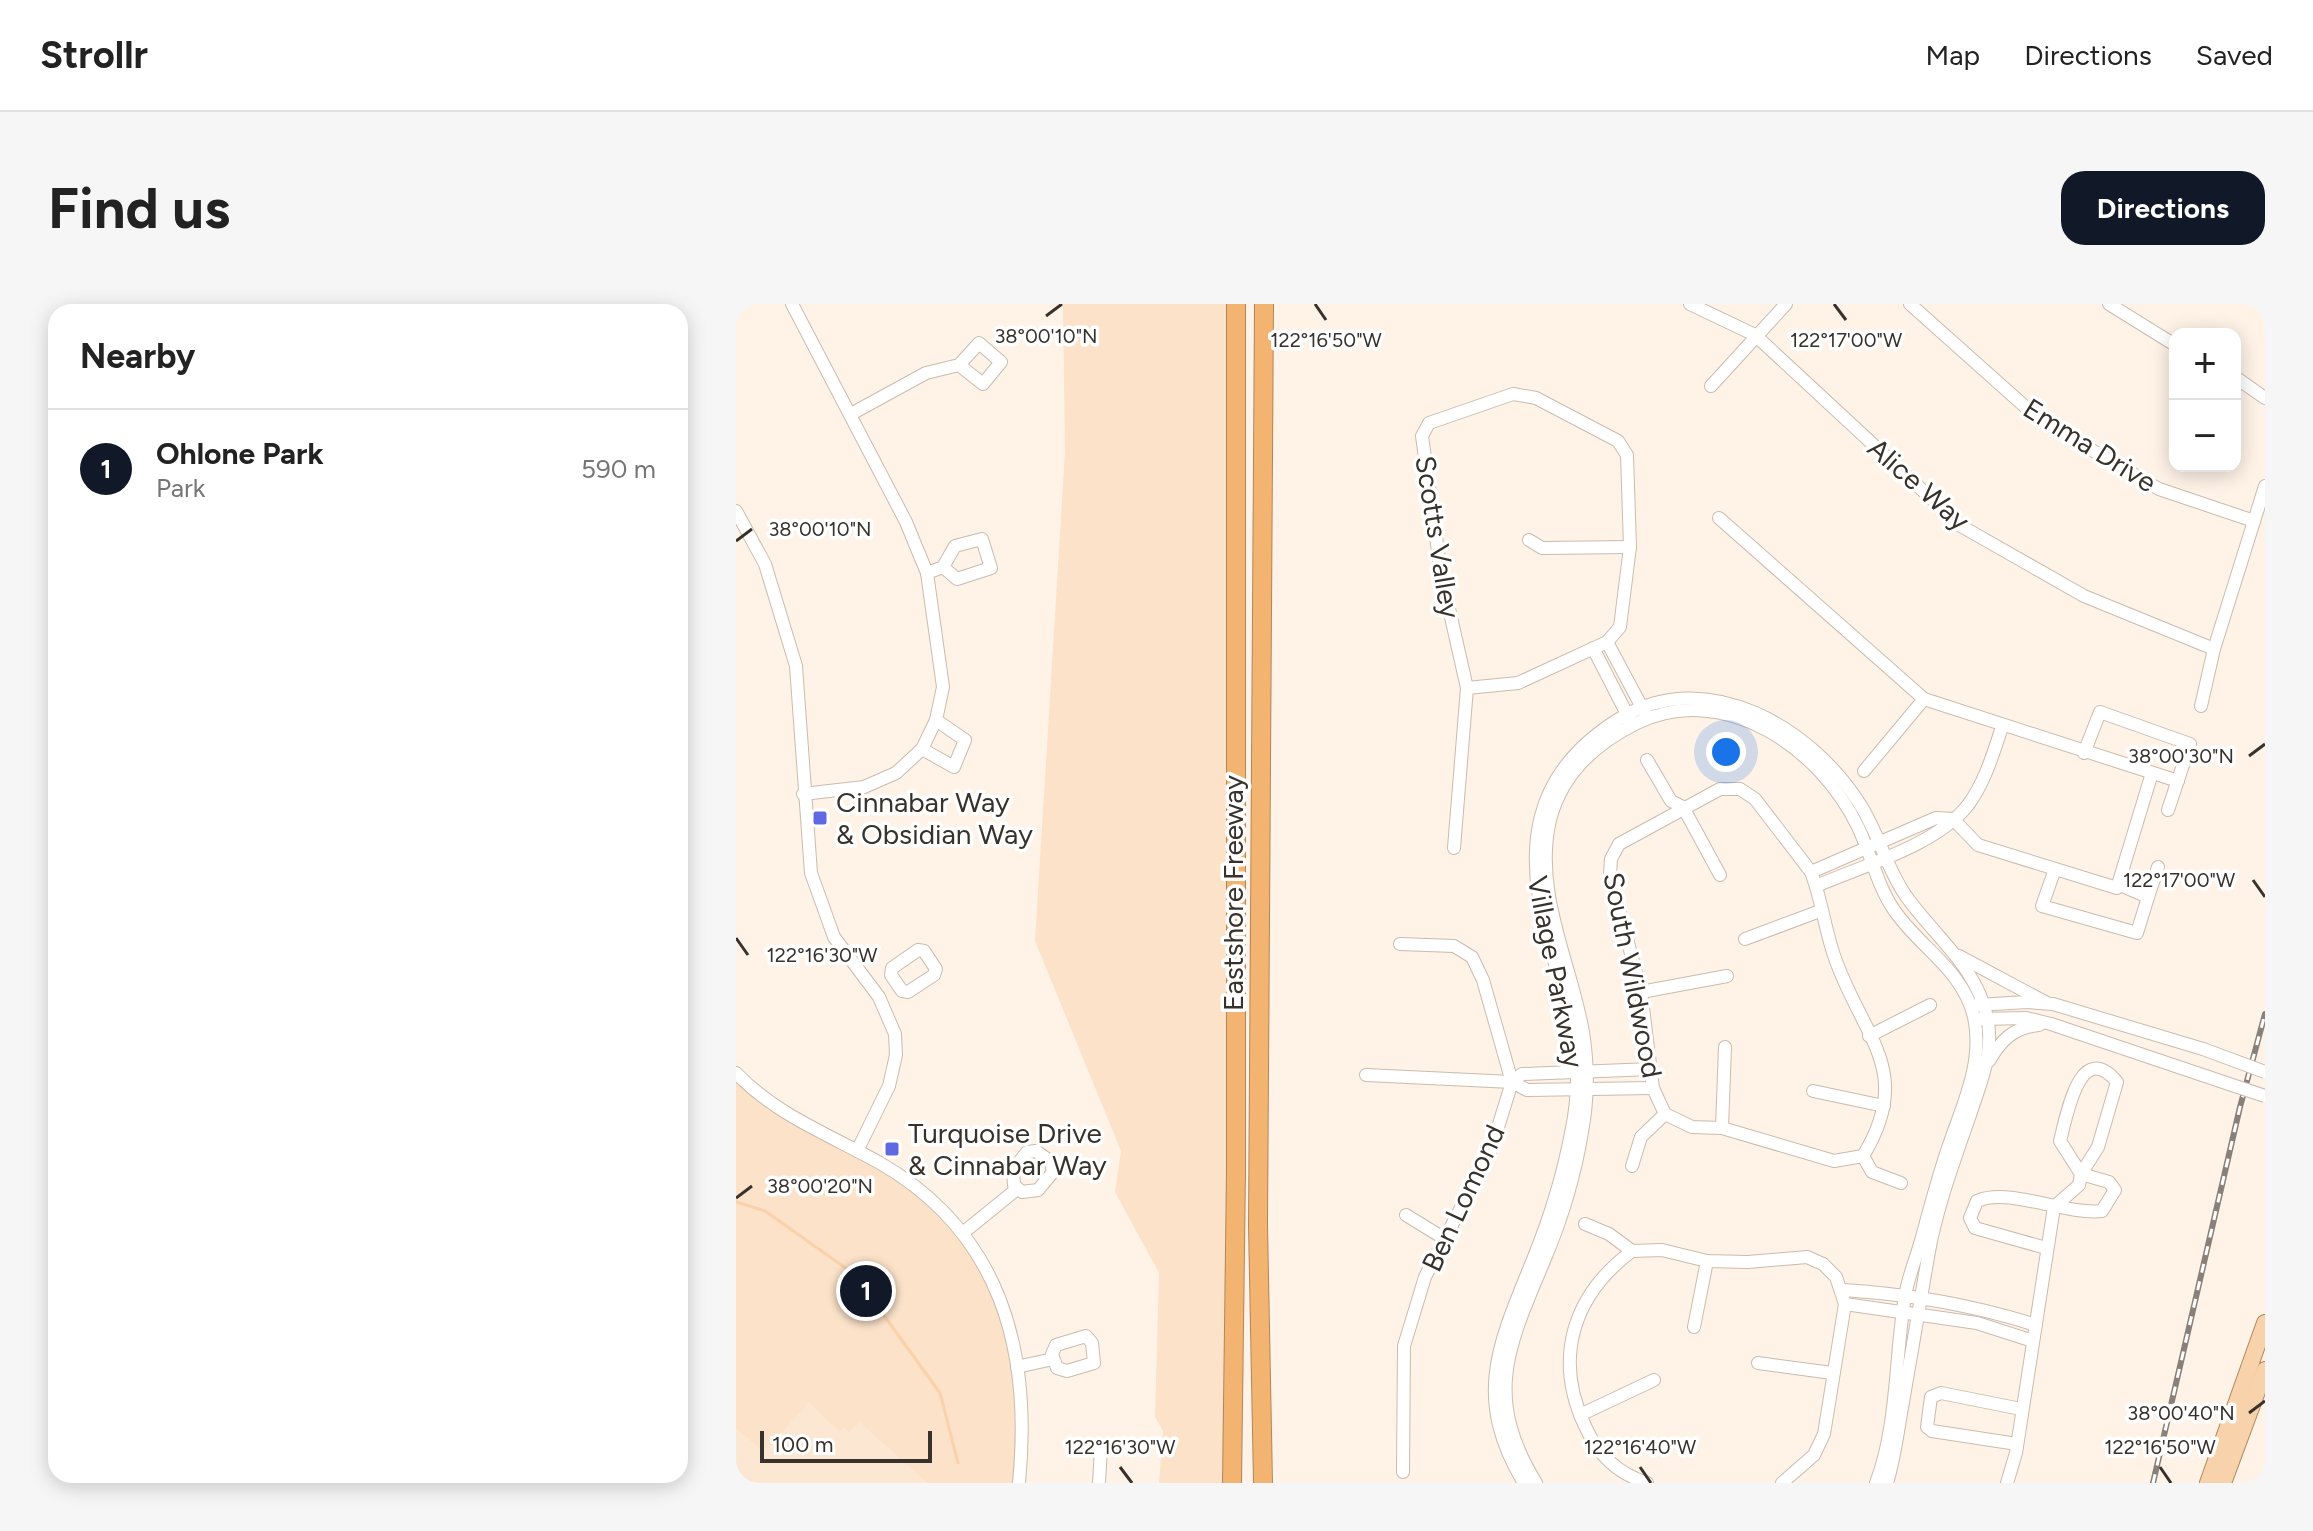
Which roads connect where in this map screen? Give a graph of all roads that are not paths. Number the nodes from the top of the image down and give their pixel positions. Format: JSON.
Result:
{"nodes":[{"id":1,"x":792,"y":304,"type":"edge"},
{"id":2,"x":1236,"y":304,"type":"edge"},
{"id":3,"x":1264,"y":304,"type":"edge"},
{"id":4,"x":1690,"y":304,"type":"edge"},
{"id":5,"x":1786,"y":304,"type":"edge"},
{"id":6,"x":1910,"y":304,"type":"edge"},
{"id":7,"x":2117,"y":307,"type":"edge"},
{"id":8,"x":1755,"y":335,"type":"junction"},
{"id":9,"x":2169,"y":341,"type":"edge"},
{"id":10,"x":959,"y":365,"type":"dead end"},
{"id":11,"x":2265,"y":376,"type":"edge"},
{"id":12,"x":2241,"y":381,"type":"edge"},
{"id":13,"x":1711,"y":386,"type":"dead end"},
{"id":14,"x":2261,"y":393,"type":"edge"},
{"id":15,"x":851,"y":414,"type":"junction"},
{"id":16,"x":2265,"y":486,"type":"edge"},
{"id":17,"x":736,"y":511,"type":"edge"},
{"id":18,"x":1719,"y":518,"type":"dead end"},
{"id":19,"x":2254,"y":521,"type":"junction"},
{"id":20,"x":1529,"y":540,"type":"dead end"},
{"id":21,"x":1630,"y":547,"type":"junction"},
{"id":22,"x":943,"y":567,"type":"dead end"},
{"id":23,"x":927,"y":573,"type":"junction"},
{"id":24,"x":1607,"y":642,"type":"junction"},
{"id":25,"x":1593,"y":648,"type":"junction"},
{"id":26,"x":2214,"y":649,"type":"junction"},
{"id":27,"x":1467,"y":688,"type":"junction"},
{"id":28,"x":1924,"y":699,"type":"junction"},
{"id":29,"x":2201,"y":706,"type":"dead end"},
{"id":30,"x":1645,"y":712,"type":"junction"},
{"id":31,"x":936,"y":720,"type":"junction"},
{"id":32,"x":1629,"y":720,"type":"junction"},
{"id":33,"x":2002,"y":727,"type":"junction"},
{"id":34,"x":922,"y":749,"type":"junction"},
{"id":35,"x":2084,"y":753,"type":"junction"},
{"id":36,"x":1647,"y":760,"type":"dead end"},
{"id":37,"x":1864,"y":771,"type":"dead end"},
{"id":38,"x":2152,"y":773,"type":"junction"},
{"id":39,"x":2178,"y":781,"type":"junction"},
{"id":40,"x":803,"y":794,"type":"junction"},
{"id":41,"x":1683,"y":807,"type":"junction"},
{"id":42,"x":2168,"y":810,"type":"dead end"},
{"id":43,"x":1953,"y":819,"type":"junction"},
{"id":44,"x":1879,"y":842,"type":"junction"},
{"id":45,"x":1454,"y":848,"type":"dead end"},
{"id":46,"x":1866,"y":848,"type":"junction"},
{"id":47,"x":1885,"y":856,"type":"junction"},
{"id":48,"x":1872,"y":862,"type":"junction"},
{"id":49,"x":2158,"y":867,"type":"dead end"},
{"id":50,"x":2055,"y":869,"type":"junction"},
{"id":51,"x":1811,"y":872,"type":"junction"},
{"id":52,"x":1720,"y":875,"type":"dead end"},
{"id":53,"x":2118,"y":884,"type":"junction"},
{"id":54,"x":1816,"y":886,"type":"junction"},
{"id":55,"x":2148,"y":897,"type":"junction"},
{"id":56,"x":1820,"y":911,"type":"junction"},
{"id":57,"x":1745,"y":939,"type":"dead end"},
{"id":58,"x":1400,"y":944,"type":"dead end"},
{"id":59,"x":1956,"y":954,"type":"junction"},
{"id":60,"x":1727,"y":976,"type":"dead end"},
{"id":61,"x":897,"y":984,"type":"dead end"},
{"id":62,"x":1641,"y":992,"type":"junction"},
{"id":63,"x":879,"y":997,"type":"junction"},
{"id":64,"x":2047,"y":1004,"type":"junction"},
{"id":65,"x":1930,"y":1005,"type":"dead end"},
{"id":66,"x":1976,"y":1005,"type":"junction"},
{"id":67,"x":1974,"y":1019,"type":"junction"},
{"id":68,"x":1988,"y":1020,"type":"junction"},
{"id":69,"x":2051,"y":1024,"type":"junction"},
{"id":70,"x":1869,"y":1036,"type":"junction"},
{"id":71,"x":1725,"y":1047,"type":"dead end"},
{"id":72,"x":1988,"y":1063,"type":"junction"},
{"id":73,"x":1652,"y":1069,"type":"junction"},
{"id":74,"x":2265,"y":1072,"type":"edge"},
{"id":75,"x":736,"y":1073,"type":"edge"},
{"id":76,"x":1582,"y":1074,"type":"junction"},
{"id":77,"x":1366,"y":1075,"type":"dead end"},
{"id":78,"x":1512,"y":1082,"type":"junction"},
{"id":79,"x":1653,"y":1088,"type":"junction"},
{"id":80,"x":1580,"y":1091,"type":"junction"},
{"id":81,"x":1813,"y":1091,"type":"dead end"},
{"id":82,"x":2265,"y":1096,"type":"edge"},
{"id":83,"x":1884,"y":1106,"type":"junction"},
{"id":84,"x":1665,"y":1114,"type":"junction"},
{"id":85,"x":1722,"y":1128,"type":"junction"},
{"id":86,"x":857,"y":1151,"type":"junction"},
{"id":87,"x":1863,"y":1156,"type":"junction"},
{"id":88,"x":1632,"y":1166,"type":"dead end"},
{"id":89,"x":2081,"y":1174,"type":"junction"},
{"id":90,"x":1901,"y":1183,"type":"dead end"},
{"id":91,"x":1017,"y":1189,"type":"dead end"},
{"id":92,"x":2054,"y":1207,"type":"junction"},
{"id":93,"x":1406,"y":1215,"type":"dead end"},
{"id":94,"x":1585,"y":1224,"type":"dead end"},
{"id":95,"x":964,"y":1232,"type":"junction"},
{"id":96,"x":1445,"y":1239,"type":"junction"},
{"id":97,"x":2046,"y":1248,"type":"junction"},
{"id":98,"x":1632,"y":1251,"type":"junction"},
{"id":99,"x":1707,"y":1261,"type":"junction"},
{"id":100,"x":1843,"y":1290,"type":"junction"},
{"id":101,"x":1905,"y":1294,"type":"junction"},
{"id":102,"x":1922,"y":1298,"type":"junction"},
{"id":103,"x":1845,"y":1304,"type":"junction"},
{"id":104,"x":1904,"y":1312,"type":"junction"},
{"id":105,"x":1918,"y":1313,"type":"junction"},
{"id":106,"x":2265,"y":1323,"type":"edge"},
{"id":107,"x":2036,"y":1325,"type":"junction"},
{"id":108,"x":1694,"y":1327,"type":"dead end"},
{"id":109,"x":2033,"y":1341,"type":"junction"},
{"id":110,"x":1053,"y":1359,"type":"dead end"},
{"id":111,"x":1758,"y":1363,"type":"dead end"},
{"id":112,"x":1017,"y":1367,"type":"junction"},
{"id":113,"x":2265,"y":1370,"type":"edge"},
{"id":114,"x":1832,"y":1373,"type":"junction"},
{"id":115,"x":1654,"y":1380,"type":"dead end"},
{"id":116,"x":2021,"y":1409,"type":"junction"},
{"id":117,"x":1580,"y":1415,"type":"junction"},
{"id":118,"x":2017,"y":1444,"type":"junction"},
{"id":119,"x":1101,"y":1448,"type":"dead end"},
{"id":120,"x":1403,"y":1472,"type":"dead end"},
{"id":121,"x":1019,"y":1483,"type":"edge"},
{"id":122,"x":1099,"y":1483,"type":"edge"},
{"id":123,"x":1232,"y":1483,"type":"edge"},
{"id":124,"x":1263,"y":1483,"type":"edge"},
{"id":125,"x":1524,"y":1483,"type":"edge"},
{"id":126,"x":1536,"y":1483,"type":"edge"},
{"id":127,"x":1647,"y":1483,"type":"edge"},
{"id":128,"x":1782,"y":1483,"type":"edge"},
{"id":129,"x":1876,"y":1483,"type":"edge"},
{"id":130,"x":1887,"y":1483,"type":"edge"},
{"id":131,"x":2007,"y":1483,"type":"edge"},
{"id":132,"x":2208,"y":1483,"type":"edge"},
{"id":133,"x":2223,"y":1483,"type":"edge"}],
"edges":[{"from":1,"to":15,"type":"street"},
{"from":2,"to":123,"type":"highway","name":"Eastshore Freeway"},
{"from":3,"to":124,"type":"highway","name":"Eastshore Freeway"},
{"from":4,"to":8,"type":"street","name":"Alice Way"},
{"from":5,"to":8,"type":"street"},
{"from":6,"to":19,"type":"street","name":"Emma Drive"},
{"from":7,"to":9,"type":"street"},
{"from":8,"to":13,"type":"street"},
{"from":8,"to":26,"type":"street","name":"Alice Way"},
{"from":10,"to":15,"type":"street"},
{"from":11,"to":14,"type":"street"},
{"from":12,"to":14,"type":"street"},
{"from":15,"to":23,"type":"street"},
{"from":16,"to":19,"type":"street"},
{"from":17,"to":40,"type":"street"},
{"from":18,"to":28,"type":"street"},
{"from":19,"to":26,"type":"street"},
{"from":20,"to":21,"type":"street"},
{"from":21,"to":24,"type":"street","name":"Scotts Valley"},
{"from":21,"to":27,"type":"street","name":"Scotts Valley"},
{"from":22,"to":23,"type":"street"},
{"from":23,"to":31,"type":"street"},
{"from":24,"to":25,"type":"street"},
{"from":24,"to":30,"type":"street"},
{"from":25,"to":27,"type":"street"},
{"from":25,"to":32,"type":"street"},
{"from":26,"to":29,"type":"street"},
{"from":27,"to":45,"type":"street","name":"Scotts Valley"},
{"from":28,"to":33,"type":"street"},
{"from":28,"to":37,"type":"street"},
{"from":30,"to":32,"type":"street","name":"Village Parkway"},
{"from":30,"to":44,"type":"street","name":"Village Parkway"},
{"from":30,"to":46,"type":"street","name":"Village Parkway"},
{"from":31,"to":34,"type":"street"},
{"from":31,"to":34,"type":"street"},
{"from":32,"to":76,"type":"street","name":"Village Parkway"},
{"from":33,"to":35,"type":"street"},
{"from":33,"to":43,"type":"street"},
{"from":34,"to":40,"type":"street"},
{"from":35,"to":38,"type":"street"},
{"from":35,"to":39,"type":"street"},
{"from":36,"to":41,"type":"street"},
{"from":38,"to":39,"type":"street"},
{"from":38,"to":53,"type":"street"},
{"from":39,"to":42,"type":"street"},
{"from":40,"to":63,"type":"street"},
{"from":41,"to":51,"type":"street","name":"South Wildwood"},
{"from":41,"to":52,"type":"street"},
{"from":41,"to":62,"type":"street","name":"South Wildwood"},
{"from":43,"to":44,"type":"street"},
{"from":43,"to":47,"type":"street"},
{"from":43,"to":50,"type":"street"},
{"from":44,"to":46,"type":"street"},
{"from":44,"to":47,"type":"street","name":"Village Parkway"},
{"from":46,"to":48,"type":"street","name":"Village Parkway"},
{"from":46,"to":51,"type":"street"},
{"from":47,"to":48,"type":"street"},
{"from":47,"to":59,"type":"street","name":"Village Parkway"},
{"from":48,"to":54,"type":"street"},
{"from":48,"to":66,"type":"street","name":"Village Parkway"},
{"from":49,"to":55,"type":"street"},
{"from":50,"to":53,"type":"street"},
{"from":50,"to":55,"type":"street"},
{"from":51,"to":54,"type":"street","name":"South Wildwood"},
{"from":53,"to":55,"type":"street"},
{"from":54,"to":56,"type":"street","name":"South Wildwood"},
{"from":56,"to":57,"type":"street"},
{"from":56,"to":70,"type":"street","name":"South Wildwood"},
{"from":58,"to":78,"type":"street"},
{"from":59,"to":64,"type":"street"},
{"from":59,"to":66,"type":"street","name":"Village Parkway"},
{"from":60,"to":62,"type":"street"},
{"from":61,"to":63,"type":"street"},
{"from":62,"to":73,"type":"street","name":"South Wildwood"},
{"from":63,"to":86,"type":"street"},
{"from":64,"to":66,"type":"street"},
{"from":64,"to":74,"type":"street","bridge":true},
{"from":65,"to":70,"type":"street"},
{"from":66,"to":67,"type":"street","name":"Village Parkway"},
{"from":66,"to":68,"type":"street","name":"Village Parkway"},
{"from":67,"to":68,"type":"street"},
{"from":67,"to":101,"type":"street","name":"Village Parkway"},
{"from":68,"to":69,"type":"street"},
{"from":68,"to":72,"type":"street","name":"Village Parkway"},
{"from":69,"to":72,"type":"street"},
{"from":69,"to":82,"type":"street","bridge":true},
{"from":70,"to":83,"type":"street","name":"South Wildwood"},
{"from":71,"to":85,"type":"street"},
{"from":72,"to":102,"type":"street","name":"Village Parkway"},
{"from":73,"to":76,"type":"street"},
{"from":73,"to":79,"type":"street","name":"South Wildwood"},
{"from":75,"to":86,"type":"street"},
{"from":76,"to":78,"type":"street"},
{"from":76,"to":80,"type":"street","name":"Village Parkway"},
{"from":77,"to":78,"type":"street"},
{"from":78,"to":80,"type":"street"},
{"from":78,"to":96,"type":"street","name":"Ben Lomond"},
{"from":79,"to":80,"type":"street"},
{"from":79,"to":84,"type":"street","name":"South Wildwood"},
{"from":80,"to":125,"type":"street","name":"Village Parkway"},
{"from":80,"to":126,"type":"street","name":"Village Parkway"},
{"from":81,"to":83,"type":"street"},
{"from":83,"to":87,"type":"street","name":"South Wildwood"},
{"from":84,"to":85,"type":"street","name":"South Wildwood"},
{"from":84,"to":88,"type":"street"},
{"from":85,"to":87,"type":"street","name":"South Wildwood"},
{"from":86,"to":95,"type":"street"},
{"from":87,"to":90,"type":"street"},
{"from":89,"to":89,"type":"street"},
{"from":89,"to":92,"type":"street"},
{"from":89,"to":92,"type":"street"},
{"from":91,"to":95,"type":"street"},
{"from":92,"to":97,"type":"street"},
{"from":92,"to":97,"type":"street"},
{"from":93,"to":96,"type":"street"},
{"from":94,"to":98,"type":"street"},
{"from":95,"to":112,"type":"street"},
{"from":96,"to":120,"type":"street","name":"Ben Lomond"},
{"from":97,"to":107,"type":"street"},
{"from":98,"to":99,"type":"street"},
{"from":98,"to":117,"type":"street"},
{"from":99,"to":100,"type":"street"},
{"from":99,"to":108,"type":"street"},
{"from":100,"to":101,"type":"street"},
{"from":100,"to":103,"type":"street"},
{"from":101,"to":102,"type":"street"},
{"from":101,"to":104,"type":"street","name":"Village Parkway"},
{"from":102,"to":105,"type":"street","name":"Village Parkway"},
{"from":102,"to":107,"type":"street"},
{"from":103,"to":104,"type":"street"},
{"from":103,"to":114,"type":"street"},
{"from":104,"to":105,"type":"street"},
{"from":104,"to":129,"type":"street","name":"Village Parkway"},
{"from":105,"to":109,"type":"street"},
{"from":105,"to":130,"type":"street","name":"Village Parkway"},
{"from":106,"to":132,"type":"main road"},
{"from":107,"to":109,"type":"street"},
{"from":109,"to":116,"type":"street"},
{"from":110,"to":112,"type":"street"},
{"from":111,"to":114,"type":"street"},
{"from":112,"to":121,"type":"street"},
{"from":113,"to":133,"type":"main road"},
{"from":114,"to":128,"type":"street"},
{"from":115,"to":117,"type":"street"},
{"from":116,"to":118,"type":"street"},
{"from":116,"to":118,"type":"street"},
{"from":117,"to":127,"type":"street"},
{"from":118,"to":131,"type":"street"},
{"from":119,"to":122,"type":"street"}]}
